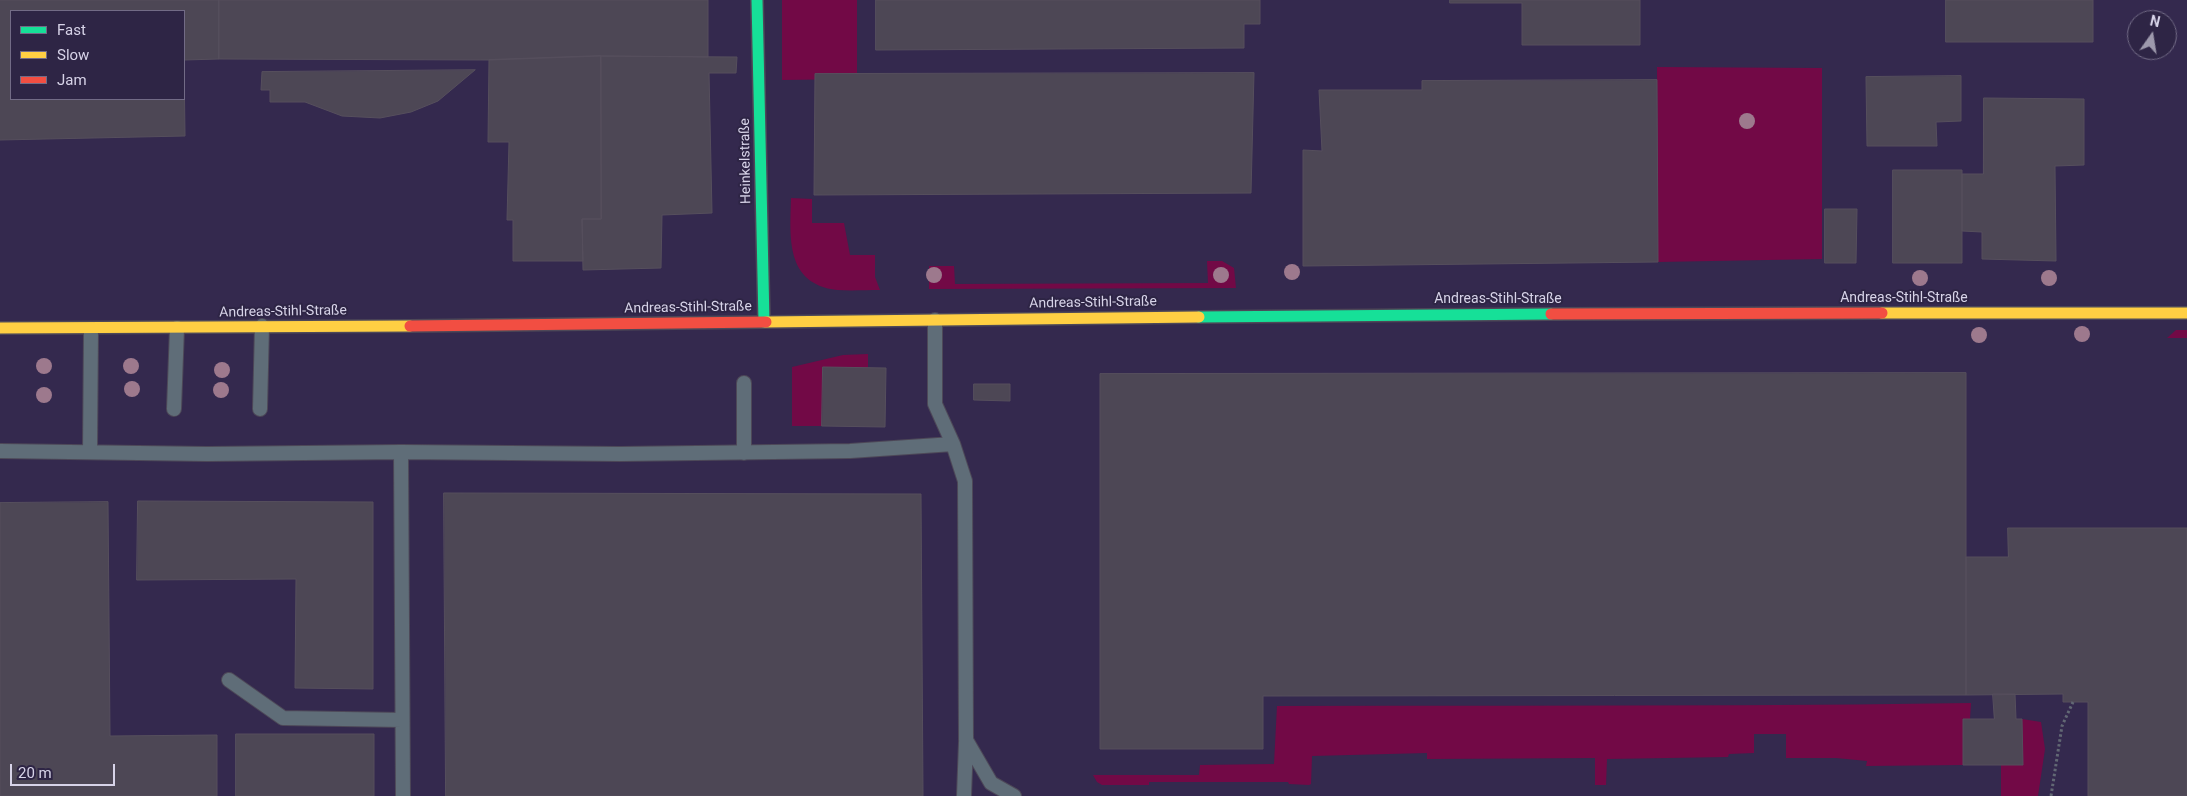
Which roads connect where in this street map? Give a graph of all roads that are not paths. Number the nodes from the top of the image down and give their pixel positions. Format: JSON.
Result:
{"nodes":[{"id":1,"x":757,"y":0,"type":"edge"},
{"id":2,"x":2187,"y":313,"type":"edge"},
{"id":3,"x":935,"y":320,"type":"junction"},
{"id":4,"x":764,"y":322,"type":"junction"},
{"id":5,"x":262,"y":326,"type":"junction"},
{"id":6,"x":0,"y":328,"type":"edge"},
{"id":7,"x":177,"y":328,"type":"junction"},
{"id":8,"x":91,"y":329,"type":"junction"},
{"id":9,"x":744,"y":383,"type":"dead end"},
{"id":10,"x":174,"y":409,"type":"dead end"},
{"id":11,"x":260,"y":409,"type":"dead end"},
{"id":12,"x":953,"y":444,"type":"junction"},
{"id":13,"x":0,"y":451,"type":"edge"},
{"id":14,"x":90,"y":452,"type":"junction"},
{"id":15,"x":401,"y":452,"type":"junction"},
{"id":16,"x":744,"y":453,"type":"junction"},
{"id":17,"x":229,"y":680,"type":"dead end"},
{"id":18,"x":402,"y":720,"type":"junction"},
{"id":19,"x":966,"y":740,"type":"junction"},
{"id":20,"x":403,"y":796,"type":"edge"},
{"id":21,"x":964,"y":796,"type":"edge"},
{"id":22,"x":1014,"y":796,"type":"edge"}],
"edges":[{"from":1,"to":4,"type":"street","name":"Heinkelstraße"},
{"from":2,"to":3,"type":"street","name":"Andreas-Stihl-Straße"},
{"from":3,"to":4,"type":"street","name":"Andreas-Stihl-Straße"},
{"from":3,"to":12,"type":"lane"},
{"from":4,"to":5,"type":"street","name":"Andreas-Stihl-Straße"},
{"from":5,"to":7,"type":"street","name":"Andreas-Stihl-Straße"},
{"from":5,"to":11,"type":"lane"},
{"from":6,"to":8,"type":"street","name":"Andreas-Stihl-Straße"},
{"from":7,"to":8,"type":"street","name":"Andreas-Stihl-Straße"},
{"from":7,"to":10,"type":"lane"},
{"from":8,"to":14,"type":"lane"},
{"from":9,"to":16,"type":"lane"},
{"from":12,"to":16,"type":"lane"},
{"from":12,"to":19,"type":"lane"},
{"from":13,"to":14,"type":"lane"},
{"from":14,"to":15,"type":"lane"},
{"from":15,"to":16,"type":"lane"},
{"from":15,"to":18,"type":"lane"},
{"from":17,"to":18,"type":"lane"},
{"from":18,"to":20,"type":"lane"},
{"from":19,"to":21,"type":"lane"},
{"from":19,"to":22,"type":"lane"}]}
